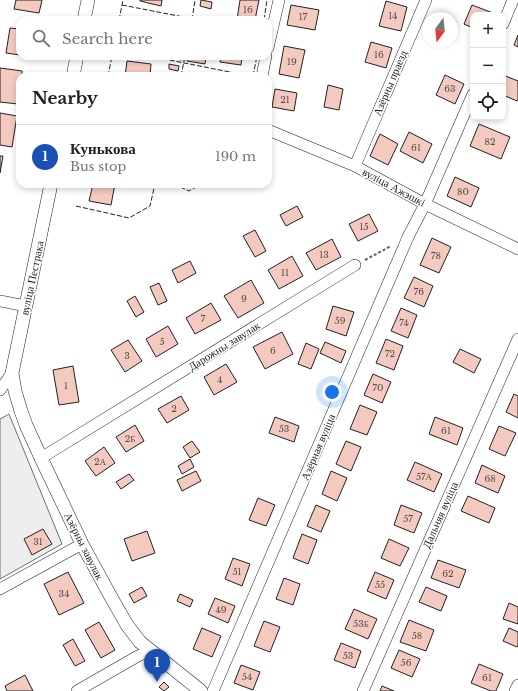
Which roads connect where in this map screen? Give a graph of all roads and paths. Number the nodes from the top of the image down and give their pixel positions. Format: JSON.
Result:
{"nodes":[{"id":1,"x":88,"y":0,"type":"edge"},
{"id":2,"x":279,"y":0,"type":"edge"},
{"id":3,"x":426,"y":0,"type":"edge"},
{"id":4,"x":513,"y":0,"type":"edge"},
{"id":5,"x":85,"y":16,"type":"edge"},
{"id":6,"x":506,"y":17,"type":"edge"},
{"id":7,"x":272,"y":31,"type":"edge"},
{"id":8,"x":76,"y":60,"type":"edge"},
{"id":9,"x":265,"y":60,"type":"edge"},
{"id":10,"x":74,"y":72,"type":"edge"},
{"id":11,"x":263,"y":72,"type":"edge"},
{"id":12,"x":470,"y":101,"type":"edge"},
{"id":13,"x":272,"y":132,"type":"edge"},
{"id":14,"x":355,"y":166,"type":"junction"},
{"id":15,"x":50,"y":188,"type":"edge"},
{"id":16,"x":426,"y":204,"type":"junction"},
{"id":17,"x":408,"y":237,"type":"junction"},
{"id":18,"x":518,"y":249,"type":"edge"},
{"id":19,"x":355,"y":265,"type":"joint"},
{"id":20,"x":0,"y":301,"type":"edge"},
{"id":21,"x":26,"y":306,"type":"junction"},
{"id":22,"x":518,"y":340,"type":"edge"},
{"id":23,"x":12,"y":372,"type":"junction"},
{"id":24,"x":0,"y":390,"type":"edge"},
{"id":25,"x":41,"y":458,"type":"junction"},
{"id":26,"x":82,"y":544,"type":"junction"},
{"id":27,"x":0,"y":589,"type":"edge"},
{"id":28,"x":150,"y":651,"type":"junction"},
{"id":29,"x":518,"y":685,"type":"edge"},
{"id":30,"x":77,"y":691,"type":"edge"},
{"id":31,"x":201,"y":691,"type":"edge"},
{"id":32,"x":213,"y":691,"type":"edge"},
{"id":33,"x":363,"y":691,"type":"edge"},
{"id":34,"x":515,"y":691,"type":"edge"}],
"edges":[{"from":1,"to":5,"type":"street"},
{"from":2,"to":7,"type":"street"},
{"from":3,"to":14,"type":"street","name":"Азёрны праезд"},
{"from":4,"to":6,"type":"street"},
{"from":8,"to":10,"type":"street"},
{"from":9,"to":11,"type":"street"},
{"from":12,"to":16,"type":"street","name":"Азёрная вуліца"},
{"from":13,"to":14,"type":"street","name":"вуліца Ажэшкі"},
{"from":14,"to":16,"type":"street","name":"вуліца Ажэшкі"},
{"from":15,"to":21,"type":"street","name":"вуліца Пестрака"},
{"from":16,"to":17,"type":"street","name":"Азёрная вуліца"},
{"from":16,"to":18,"type":"street","name":"вуліца Ажэшкі"},
{"from":17,"to":19,"type":"path"},
{"from":17,"to":32,"type":"street","name":"Азёрная вуліца"},
{"from":19,"to":25,"type":"street","name":"Дарожны завулак"},
{"from":20,"to":21,"type":"street"},
{"from":21,"to":23,"type":"street","name":"вуліца Пестрака"},
{"from":22,"to":33,"type":"street","name":"Дальняя вуліца"},
{"from":23,"to":24,"type":"street"},
{"from":23,"to":25,"type":"street","name":"Азёрны завулак"},
{"from":25,"to":26,"type":"street","name":"Азёрны завулак"},
{"from":26,"to":27,"type":"street"},
{"from":26,"to":28,"type":"street","name":"Азёрны завулак"},
{"from":28,"to":30,"type":"street"},
{"from":28,"to":31,"type":"street","name":"Азёрны завулак"},
{"from":29,"to":34,"type":"street"}]}
